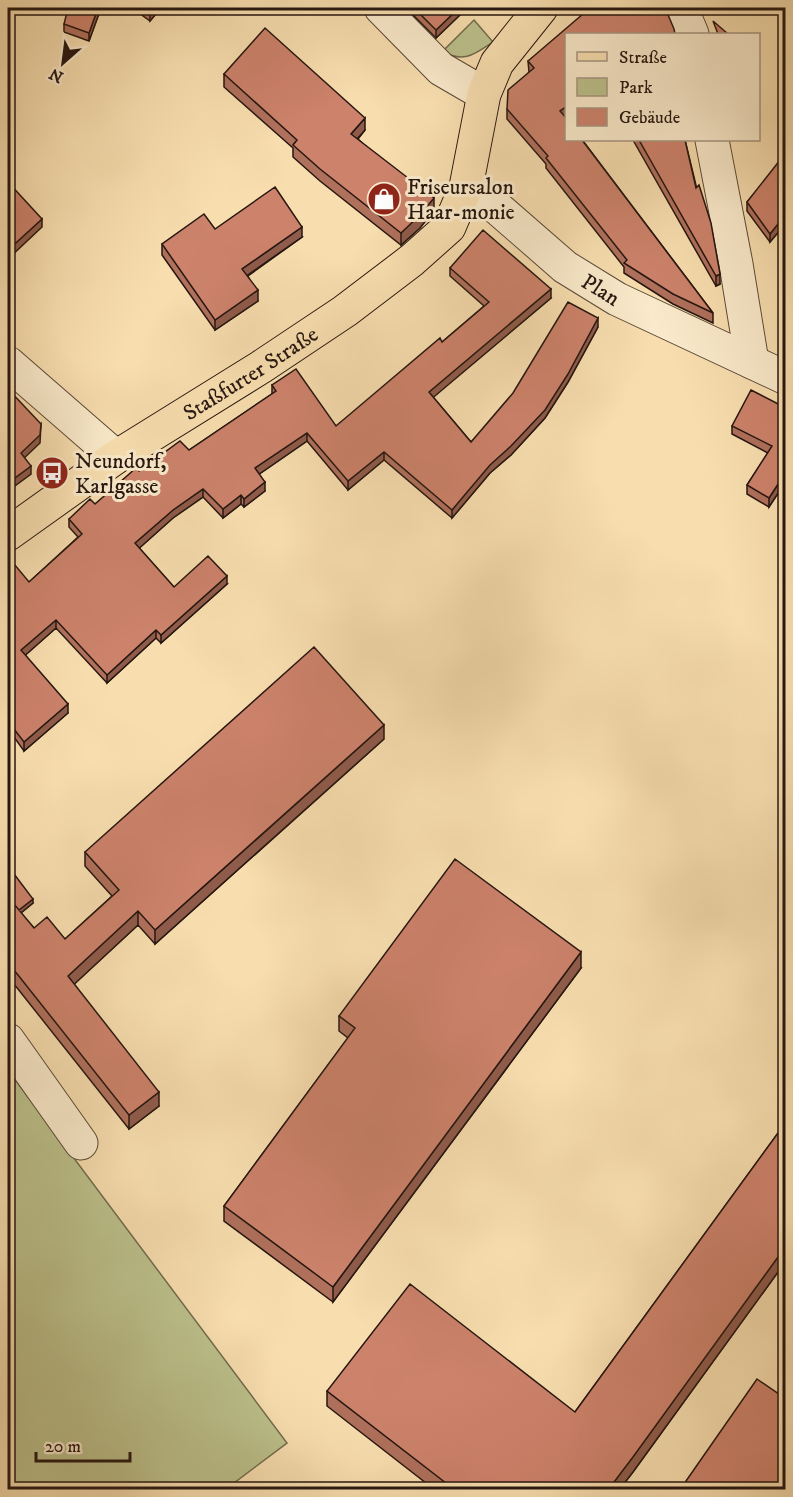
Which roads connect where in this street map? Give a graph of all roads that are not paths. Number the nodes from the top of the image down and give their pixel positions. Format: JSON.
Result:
{"nodes":[{"id":1,"x":381,"y":8,"type":"edge"},
{"id":2,"x":541,"y":8,"type":"edge"},
{"id":3,"x":681,"y":8,"type":"edge"},
{"id":4,"x":692,"y":33,"type":"edge"},
{"id":5,"x":484,"y":93,"type":"junction"},
{"id":6,"x":712,"y":141,"type":"edge"},
{"id":7,"x":466,"y":187,"type":"junction"},
{"id":8,"x":752,"y":362,"type":"junction"},
{"id":9,"x":8,"y":363,"type":"edge"},
{"id":10,"x":786,"y":378,"type":"edge"},
{"id":11,"x":117,"y":457,"type":"junction"},
{"id":12,"x":8,"y":534,"type":"edge"},
{"id":13,"x":8,"y":1040,"type":"edge"},
{"id":14,"x":81,"y":1143,"type":"dead end"}],
"edges":[{"from":1,"to":5,"type":"street"},
{"from":2,"to":5,"type":"main road","name":"Staßfurter Straße"},
{"from":3,"to":4,"type":"street"},
{"from":5,"to":7,"type":"main road","name":"Staßfurter Straße"},
{"from":6,"to":8,"type":"street"},
{"from":7,"to":8,"type":"street","name":"Plan"},
{"from":7,"to":11,"type":"main road","name":"Staßfurter Straße"},
{"from":8,"to":10,"type":"street","name":"Plan"},
{"from":9,"to":11,"type":"street"},
{"from":11,"to":12,"type":"main road","name":"Staßfurter Straße"},
{"from":13,"to":14,"type":"street"}]}
